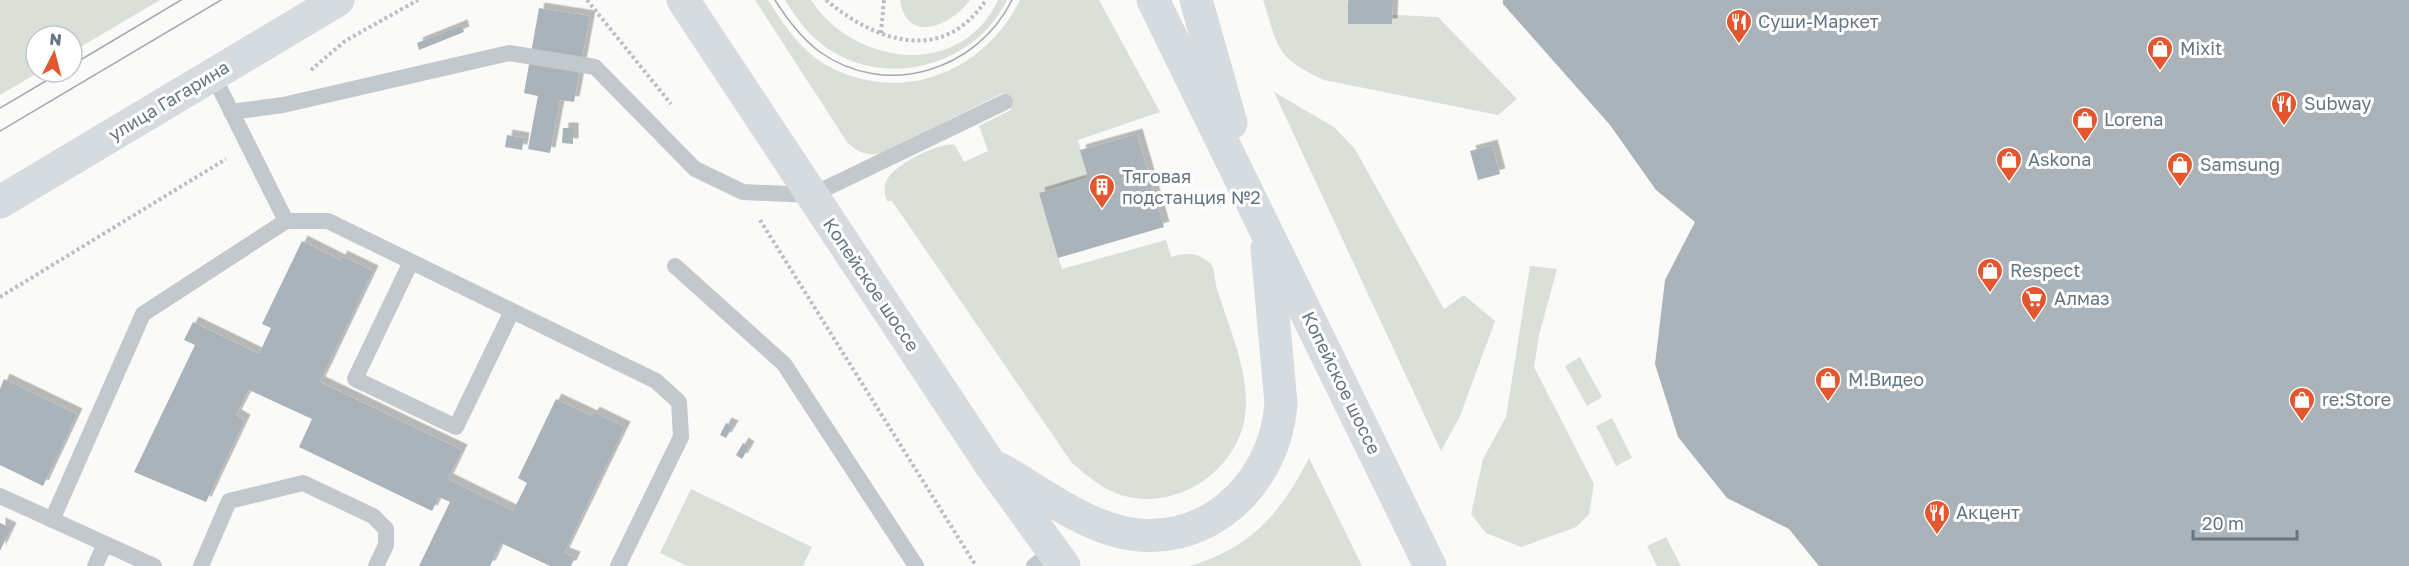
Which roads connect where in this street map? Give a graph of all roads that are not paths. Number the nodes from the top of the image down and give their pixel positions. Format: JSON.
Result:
{"nodes":[{"id":1,"x":338,"y":0,"type":"edge"},
{"id":2,"x":683,"y":0,"type":"edge"},
{"id":3,"x":1153,"y":0,"type":"edge"},
{"id":4,"x":1196,"y":0,"type":"edge"},
{"id":5,"x":213,"y":75,"type":"junction"},
{"id":6,"x":1005,"y":102,"type":"dead end"},
{"id":7,"x":231,"y":112,"type":"junction"},
{"id":8,"x":812,"y":195,"type":"junction"},
{"id":9,"x":0,"y":202,"type":"edge"},
{"id":10,"x":1259,"y":213,"type":"junction"},
{"id":11,"x":286,"y":221,"type":"junction"},
{"id":12,"x":411,"y":262,"type":"junction"},
{"id":13,"x":675,"y":266,"type":"dead end"},
{"id":14,"x":512,"y":311,"type":"junction"},
{"id":15,"x":990,"y":464,"type":"junction"},
{"id":16,"x":0,"y":496,"type":"edge"},
{"id":17,"x":52,"y":520,"type":"junction"},
{"id":18,"x":105,"y":544,"type":"junction"},
{"id":19,"x":1051,"y":561,"type":"edge"},
{"id":20,"x":95,"y":566,"type":"edge"},
{"id":21,"x":154,"y":566,"type":"edge"},
{"id":22,"x":201,"y":566,"type":"edge"},
{"id":23,"x":376,"y":566,"type":"edge"},
{"id":24,"x":618,"y":566,"type":"edge"},
{"id":25,"x":916,"y":566,"type":"edge"},
{"id":26,"x":1430,"y":566,"type":"edge"}],
"edges":[{"from":1,"to":5,"type":"main road","name":"улица Гагарина"},
{"from":2,"to":8,"type":"main road","name":"Копейское шоссе"},
{"from":3,"to":10,"type":"main road","name":"Копейское шоссе"},
{"from":4,"to":10,"type":"main road","name":"Копейское шоссе"},
{"from":5,"to":7,"type":"lane"},
{"from":5,"to":9,"type":"main road","name":"улица Гагарина"},
{"from":6,"to":8,"type":"lane"},
{"from":7,"to":8,"type":"lane"},
{"from":7,"to":11,"type":"lane"},
{"from":8,"to":15,"type":"main road","name":"Копейское шоссе"},
{"from":10,"to":15,"type":"main road"},
{"from":10,"to":26,"type":"main road","name":"Копейское шоссе"},
{"from":11,"to":12,"type":"lane"},
{"from":11,"to":17,"type":"lane"},
{"from":12,"to":14,"type":"lane"},
{"from":12,"to":14,"type":"lane"},
{"from":13,"to":25,"type":"lane"},
{"from":14,"to":24,"type":"lane"},
{"from":15,"to":19,"type":"main road","name":"Копейское шоссе"},
{"from":16,"to":17,"type":"lane"},
{"from":17,"to":18,"type":"lane"},
{"from":18,"to":20,"type":"lane"},
{"from":18,"to":21,"type":"lane"},
{"from":22,"to":23,"type":"lane"}]}
